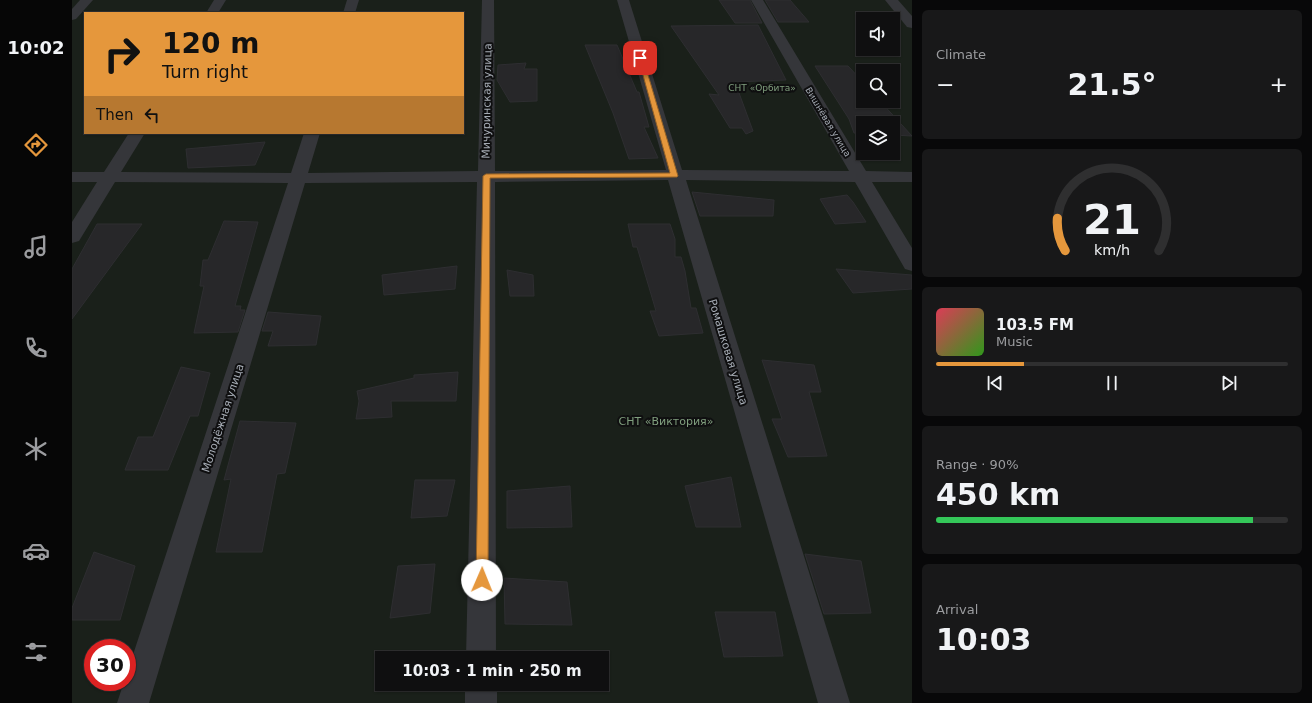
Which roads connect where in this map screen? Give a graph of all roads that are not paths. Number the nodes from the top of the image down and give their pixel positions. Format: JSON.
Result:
{"nodes":[{"id":1,"x":87,"y":0,"type":"edge"},
{"id":2,"x":220,"y":0,"type":"edge"},
{"id":3,"x":353,"y":0,"type":"edge"},
{"id":4,"x":488,"y":0,"type":"edge"},
{"id":5,"x":623,"y":0,"type":"edge"},
{"id":6,"x":756,"y":0,"type":"edge"},
{"id":7,"x":890,"y":0,"type":"edge"},
{"id":8,"x":213,"y":12,"type":"edge"},
{"id":9,"x":349,"y":12,"type":"edge"},
{"id":10,"x":72,"y":16,"type":"edge"},
{"id":11,"x":912,"y":24,"type":"edge"},
{"id":12,"x":136,"y":134,"type":"edge"},
{"id":13,"x":312,"y":134,"type":"edge"},
{"id":14,"x":486,"y":176,"type":"junction"},
{"id":15,"x":674,"y":176,"type":"junction"},
{"id":16,"x":72,"y":177,"type":"edge"},
{"id":17,"x":109,"y":177,"type":"junction"},
{"id":18,"x":861,"y":177,"type":"junction"},
{"id":19,"x":912,"y":177,"type":"edge"},
{"id":20,"x":298,"y":178,"type":"junction"},
{"id":21,"x":72,"y":237,"type":"edge"},
{"id":22,"x":912,"y":264,"type":"edge"},
{"id":23,"x":481,"y":651,"type":"edge"},
{"id":24,"x":481,"y":691,"type":"edge"},
{"id":25,"x":133,"y":703,"type":"edge"},
{"id":26,"x":481,"y":703,"type":"edge"},
{"id":27,"x":834,"y":703,"type":"edge"}],
"edges":[{"from":1,"to":10,"type":"street"},
{"from":2,"to":8,"type":"street"},
{"from":3,"to":9,"type":"street"},
{"from":4,"to":14,"type":"street","name":"Мичуринская улица"},
{"from":5,"to":15,"type":"street","name":"Ромашковая улица"},
{"from":6,"to":18,"type":"street","name":"Вишнёвая улица"},
{"from":7,"to":11,"type":"street"},
{"from":12,"to":17,"type":"street"},
{"from":13,"to":20,"type":"street","name":"Молодёжная улица"},
{"from":14,"to":15,"type":"street"},
{"from":14,"to":20,"type":"street"},
{"from":14,"to":23,"type":"street","name":"Мичуринская улица"},
{"from":15,"to":18,"type":"street"},
{"from":15,"to":27,"type":"street","name":"Ромашковая улица"},
{"from":16,"to":17,"type":"street"},
{"from":17,"to":20,"type":"street"},
{"from":17,"to":21,"type":"street"},
{"from":18,"to":19,"type":"street"},
{"from":18,"to":22,"type":"street","name":"Вишнёвая улица"},
{"from":20,"to":25,"type":"street","name":"Молодёжная улица"},
{"from":24,"to":26,"type":"street"}]}
